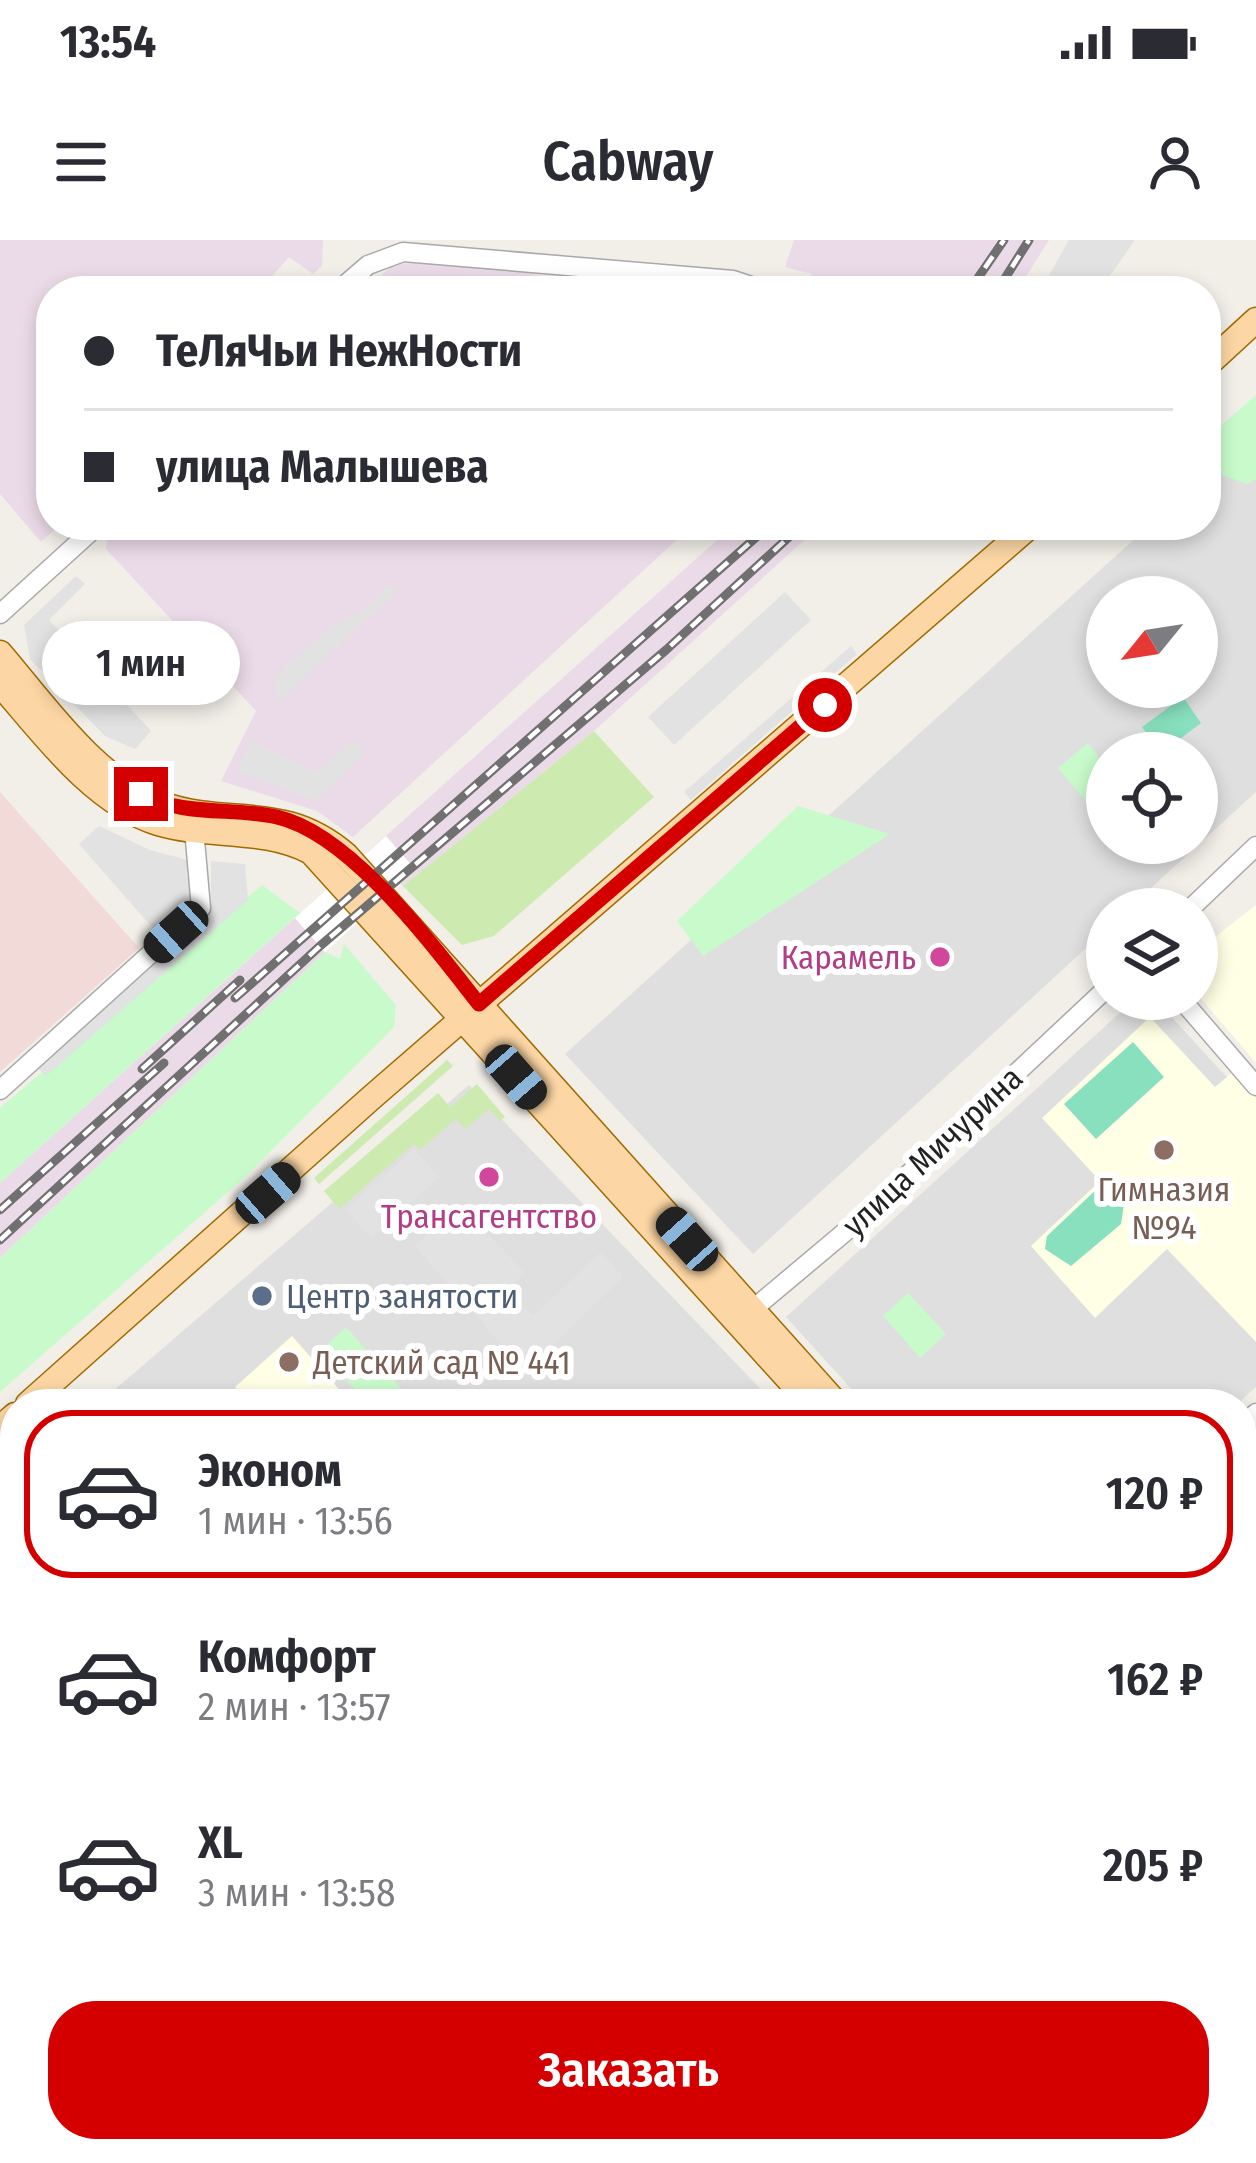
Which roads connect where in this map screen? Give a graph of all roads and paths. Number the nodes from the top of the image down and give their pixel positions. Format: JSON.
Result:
{"nodes":[{"id":1,"x":486,"y":248,"type":"edge"},
{"id":2,"x":357,"y":276,"type":"edge"},
{"id":3,"x":702,"y":276,"type":"edge"},
{"id":4,"x":1256,"y":320,"type":"edge"},
{"id":5,"x":1221,"y":352,"type":"edge"},
{"id":6,"x":81,"y":540,"type":"edge"},
{"id":7,"x":1014,"y":540,"type":"edge"},
{"id":8,"x":0,"y":614,"type":"edge"},
{"id":9,"x":0,"y":653,"type":"edge"},
{"id":10,"x":0,"y":684,"type":"edge"},
{"id":11,"x":194,"y":830,"type":"junction"},
{"id":12,"x":1256,"y":846,"type":"edge"},
{"id":13,"x":1212,"y":888,"type":"edge"},
{"id":14,"x":1086,"y":1008,"type":"edge"},
{"id":15,"x":472,"y":1011,"type":"junction"},
{"id":16,"x":1199,"y":1020,"type":"edge"},
{"id":17,"x":1256,"y":1086,"type":"edge"},
{"id":18,"x":0,"y":1090,"type":"edge"},
{"id":19,"x":752,"y":1310,"type":"junction"},
{"id":20,"x":45,"y":1389,"type":"edge"},
{"id":21,"x":797,"y":1389,"type":"edge"},
{"id":22,"x":823,"y":1389,"type":"edge"}],
"edges":[{"from":1,"to":2,"type":"street"},
{"from":1,"to":3,"type":"street"},
{"from":4,"to":5,"type":"main road"},
{"from":6,"to":8,"type":"street"},
{"from":7,"to":15,"type":"main road"},
{"from":9,"to":15,"type":"main road"},
{"from":10,"to":11,"type":"main road"},
{"from":11,"to":15,"type":"main road"},
{"from":11,"to":18,"type":"street"},
{"from":12,"to":13,"type":"street"},
{"from":14,"to":19,"type":"street","name":"улица Мичурина"},
{"from":15,"to":19,"type":"main road"},
{"from":15,"to":20,"type":"main road"},
{"from":15,"to":21,"type":"main road"},
{"from":16,"to":17,"type":"street"},
{"from":19,"to":22,"type":"main road"}]}
